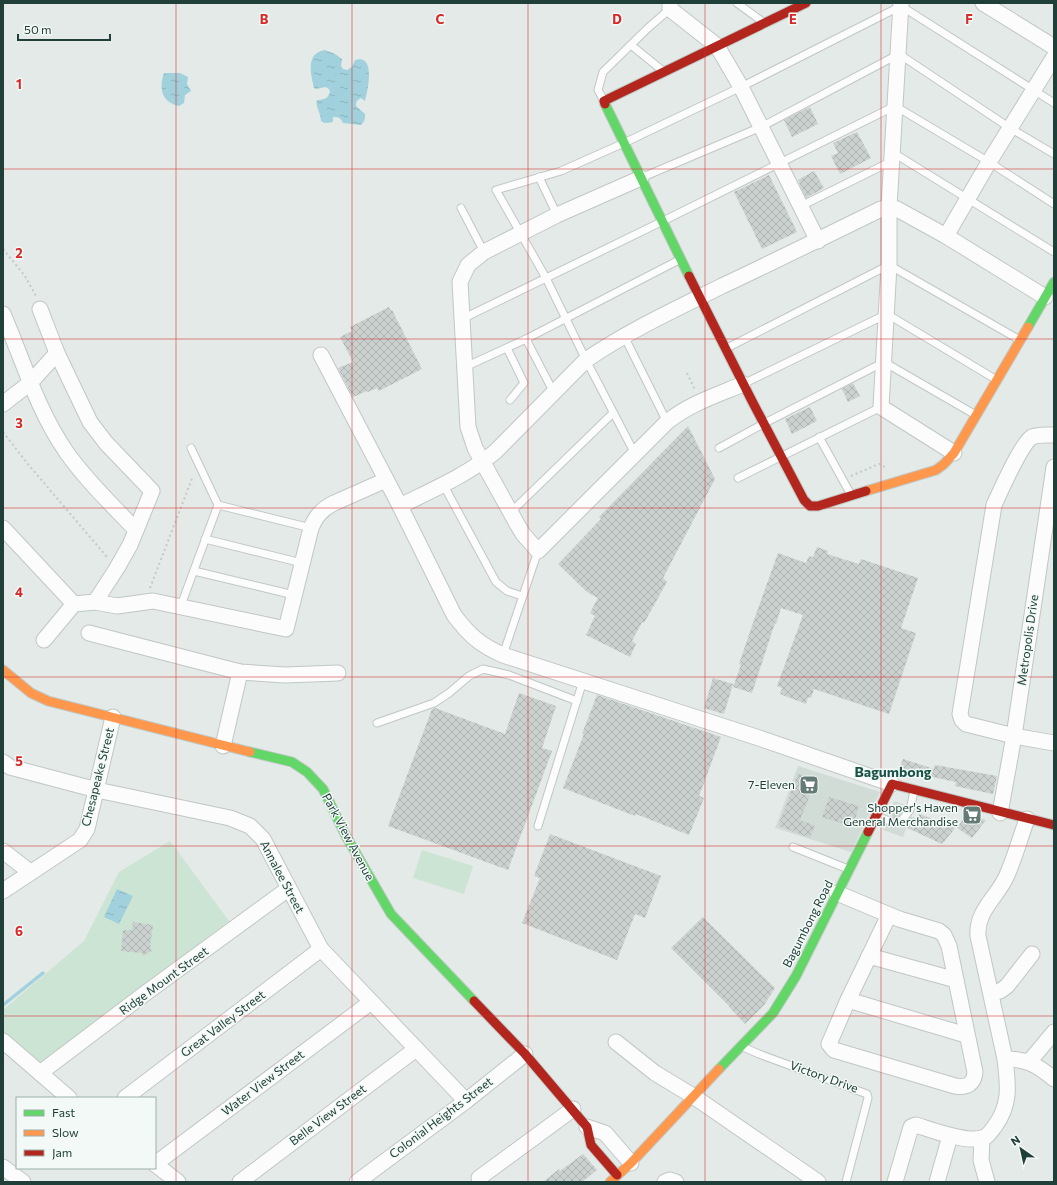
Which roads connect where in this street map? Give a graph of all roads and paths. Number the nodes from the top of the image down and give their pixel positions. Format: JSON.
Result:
{"nodes":[{"id":1,"x":737,"y":3,"type":"edge"},
{"id":2,"x":806,"y":3,"type":"edge"},
{"id":3,"x":983,"y":3,"type":"edge"},
{"id":4,"x":901,"y":5,"type":"edge"},
{"id":5,"x":670,"y":6,"type":"edge"},
{"id":6,"x":765,"y":23,"type":"junction"},
{"id":7,"x":631,"y":45,"type":"junction"},
{"id":8,"x":717,"y":46,"type":"junction"},
{"id":9,"x":1054,"y":47,"type":"edge"},
{"id":10,"x":899,"y":54,"type":"junction"},
{"id":11,"x":1054,"y":57,"type":"edge"},
{"id":12,"x":665,"y":72,"type":"junction"},
{"id":13,"x":742,"y":87,"type":"junction"},
{"id":14,"x":1033,"y":90,"type":"junction"},
{"id":15,"x":604,"y":101,"type":"junction"},
{"id":16,"x":1054,"y":102,"type":"edge"},
{"id":17,"x":895,"y":106,"type":"junction"},
{"id":18,"x":761,"y":127,"type":"junction"},
{"id":19,"x":1010,"y":128,"type":"junction"},
{"id":20,"x":624,"y":143,"type":"junction"},
{"id":21,"x":1054,"y":154,"type":"edge"},
{"id":22,"x":892,"y":156,"type":"junction"},
{"id":23,"x":989,"y":162,"type":"junction"},
{"id":24,"x":779,"y":163,"type":"junction"},
{"id":25,"x":539,"y":177,"type":"junction"},
{"id":26,"x":641,"y":178,"type":"junction"},
{"id":27,"x":967,"y":199,"type":"junction"},
{"id":28,"x":1054,"y":204,"type":"edge"},
{"id":29,"x":801,"y":206,"type":"junction"},
{"id":30,"x":889,"y":207,"type":"junction"},
{"id":31,"x":461,"y":208,"type":"dead end"},
{"id":32,"x":557,"y":215,"type":"junction"},
{"id":33,"x":663,"y":222,"type":"junction"},
{"id":34,"x":521,"y":232,"type":"junction"},
{"id":35,"x":946,"y":236,"type":"junction"},
{"id":36,"x":818,"y":240,"type":"junction"},
{"id":37,"x":3,"y":249,"type":"edge"},
{"id":38,"x":484,"y":252,"type":"junction"},
{"id":39,"x":1054,"y":252,"type":"edge"},
{"id":40,"x":681,"y":259,"type":"junction"},
{"id":41,"x":889,"y":265,"type":"junction"},
{"id":42,"x":546,"y":278,"type":"junction"},
{"id":43,"x":1054,"y":282,"type":"edge"},
{"id":44,"x":699,"y":298,"type":"junction"},
{"id":45,"x":1047,"y":298,"type":"junction"},
{"id":46,"x":40,"y":309,"type":"joint"},
{"id":47,"x":3,"y":314,"type":"edge"},
{"id":48,"x":887,"y":314,"type":"junction"},
{"id":49,"x":462,"y":319,"type":"junction"},
{"id":50,"x":566,"y":319,"type":"junction"},
{"id":51,"x":624,"y":336,"type":"junction"},
{"id":52,"x":526,"y":339,"type":"junction"},
{"id":53,"x":1020,"y":340,"type":"junction"},
{"id":54,"x":507,"y":348,"type":"junction"},
{"id":55,"x":725,"y":348,"type":"junction"},
{"id":56,"x":57,"y":353,"type":"junction"},
{"id":57,"x":320,"y":355,"type":"dead end"},
{"id":58,"x":586,"y":360,"type":"junction"},
{"id":59,"x":884,"y":362,"type":"junction"},
{"id":60,"x":464,"y":368,"type":"junction"},
{"id":61,"x":687,"y":373,"type":"dead end"},
{"id":62,"x":997,"y":380,"type":"junction"},
{"id":63,"x":30,"y":383,"type":"junction"},
{"id":64,"x":742,"y":384,"type":"junction"},
{"id":65,"x":554,"y":393,"type":"junction"},
{"id":66,"x":510,"y":400,"type":"dead end"},
{"id":67,"x":701,"y":402,"type":"junction"},
{"id":68,"x":3,"y":404,"type":"edge"},
{"id":69,"x":880,"y":407,"type":"junction"},
{"id":70,"x":613,"y":413,"type":"junction"},
{"id":71,"x":976,"y":416,"type":"junction"},
{"id":72,"x":667,"y":422,"type":"junction"},
{"id":73,"x":763,"y":424,"type":"junction"},
{"id":74,"x":3,"y":432,"type":"edge"},
{"id":75,"x":1054,"y":435,"type":"edge"},
{"id":76,"x":819,"y":437,"type":"junction"},
{"id":77,"x":191,"y":448,"type":"dead end"},
{"id":78,"x":719,"y":448,"type":"dead end"},
{"id":79,"x":954,"y":452,"type":"junction"},
{"id":80,"x":635,"y":454,"type":"junction"},
{"id":81,"x":780,"y":457,"type":"junction"},
{"id":82,"x":483,"y":462,"type":"junction"},
{"id":83,"x":198,"y":465,"type":"junction"},
{"id":84,"x":1054,"y":467,"type":"edge"},
{"id":85,"x":738,"y":478,"type":"dead end"},
{"id":86,"x":386,"y":480,"type":"junction"},
{"id":87,"x":443,"y":484,"type":"junction"},
{"id":88,"x":850,"y":495,"type":"junction"},
{"id":89,"x":218,"y":505,"type":"junction"},
{"id":90,"x":400,"y":506,"type":"junction"},
{"id":91,"x":510,"y":513,"type":"junction"},
{"id":92,"x":3,"y":528,"type":"edge"},
{"id":93,"x":311,"y":528,"type":"junction"},
{"id":94,"x":136,"y":530,"type":"junction"},
{"id":95,"x":205,"y":539,"type":"junction"},
{"id":96,"x":538,"y":551,"type":"junction"},
{"id":97,"x":302,"y":563,"type":"junction"},
{"id":98,"x":117,"y":568,"type":"junction"},
{"id":99,"x":194,"y":571,"type":"junction"},
{"id":100,"x":294,"y":595,"type":"junction"},
{"id":101,"x":522,"y":596,"type":"junction"},
{"id":102,"x":95,"y":602,"type":"junction"},
{"id":103,"x":144,"y":602,"type":"junction"},
{"id":104,"x":74,"y":604,"type":"junction"},
{"id":105,"x":180,"y":608,"type":"junction"},
{"id":106,"x":89,"y":634,"type":"dead end"},
{"id":107,"x":44,"y":640,"type":"dead end"},
{"id":108,"x":503,"y":655,"type":"junction"},
{"id":109,"x":3,"y":670,"type":"edge"},
{"id":110,"x":240,"y":672,"type":"junction"},
{"id":111,"x":338,"y":673,"type":"dead end"},
{"id":112,"x":583,"y":681,"type":"junction"},
{"id":113,"x":576,"y":701,"type":"junction"},
{"id":114,"x":113,"y":717,"type":"junction"},
{"id":115,"x":376,"y":723,"type":"dead end"},
{"id":116,"x":1014,"y":736,"type":"junction"},
{"id":117,"x":1054,"y":743,"type":"edge"},
{"id":118,"x":223,"y":746,"type":"junction"},
{"id":119,"x":3,"y":762,"type":"edge"},
{"id":120,"x":892,"y":784,"type":"junction"},
{"id":121,"x":97,"y":790,"type":"junction"},
{"id":122,"x":914,"y":790,"type":"junction"},
{"id":123,"x":1000,"y":813,"type":"junction"},
{"id":124,"x":876,"y":816,"type":"junction"},
{"id":125,"x":1027,"y":819,"type":"junction"},
{"id":126,"x":902,"y":820,"type":"dead end"},
{"id":127,"x":890,"y":821,"type":"dead end"},
{"id":128,"x":1054,"y":825,"type":"edge"},
{"id":129,"x":538,"y":826,"type":"dead end"},
{"id":130,"x":793,"y":847,"type":"dead end"},
{"id":131,"x":3,"y":851,"type":"edge"},
{"id":132,"x":849,"y":869,"type":"junction"},
{"id":133,"x":30,"y":872,"type":"junction"},
{"id":134,"x":288,"y":889,"type":"junction"},
{"id":135,"x":3,"y":891,"type":"edge"},
{"id":136,"x":837,"y":893,"type":"junction"},
{"id":137,"x":889,"y":915,"type":"junction"},
{"id":138,"x":321,"y":949,"type":"junction"},
{"id":139,"x":1032,"y":954,"type":"dead end"},
{"id":140,"x":869,"y":956,"type":"junction"},
{"id":141,"x":956,"y":980,"type":"junction"},
{"id":142,"x":991,"y":994,"type":"junction"},
{"id":143,"x":848,"y":1000,"type":"junction"},
{"id":144,"x":371,"y":1002,"type":"junction"},
{"id":145,"x":1054,"y":1032,"type":"edge"},
{"id":146,"x":966,"y":1035,"type":"junction"},
{"id":147,"x":3,"y":1041,"type":"edge"},
{"id":148,"x":616,"y":1042,"type":"dead end"},
{"id":149,"x":740,"y":1046,"type":"junction"},
{"id":150,"x":416,"y":1049,"type":"junction"},
{"id":151,"x":525,"y":1054,"type":"junction"},
{"id":152,"x":1005,"y":1059,"type":"junction"},
{"id":153,"x":1029,"y":1062,"type":"junction"},
{"id":154,"x":40,"y":1073,"type":"junction"},
{"id":155,"x":1054,"y":1079,"type":"edge"},
{"id":156,"x":693,"y":1096,"type":"junction"},
{"id":157,"x":68,"y":1097,"type":"edge"},
{"id":158,"x":126,"y":1097,"type":"edge"},
{"id":159,"x":466,"y":1101,"type":"junction"},
{"id":160,"x":573,"y":1109,"type":"junction"},
{"id":161,"x":587,"y":1127,"type":"junction"},
{"id":162,"x":950,"y":1136,"type":"junction"},
{"id":163,"x":982,"y":1138,"type":"junction"},
{"id":164,"x":156,"y":1163,"type":"edge"},
{"id":165,"x":631,"y":1163,"type":"junction"},
{"id":166,"x":156,"y":1165,"type":"edge"},
{"id":167,"x":3,"y":1167,"type":"edge"},
{"id":168,"x":617,"y":1175,"type":"junction"},
{"id":169,"x":479,"y":1178,"type":"dead end"},
{"id":170,"x":941,"y":1178,"type":"edge"},
{"id":171,"x":23,"y":1182,"type":"edge"},
{"id":172,"x":178,"y":1182,"type":"edge"},
{"id":173,"x":240,"y":1182,"type":"edge"},
{"id":174,"x":357,"y":1182,"type":"edge"},
{"id":175,"x":610,"y":1182,"type":"edge"},
{"id":176,"x":665,"y":1182,"type":"edge"},
{"id":177,"x":676,"y":1182,"type":"edge"},
{"id":178,"x":818,"y":1182,"type":"edge"},
{"id":179,"x":846,"y":1182,"type":"edge"},
{"id":180,"x":895,"y":1182,"type":"edge"},
{"id":181,"x":987,"y":1182,"type":"edge"}],
"edges":[{"from":1,"to":6,"type":"lane"},
{"from":2,"to":6,"type":"street"},
{"from":3,"to":9,"type":"street"},
{"from":4,"to":10,"type":"street"},
{"from":4,"to":13,"type":"lane"},
{"from":4,"to":14,"type":"lane"},
{"from":5,"to":7,"type":"lane"},
{"from":5,"to":8,"type":"street"},
{"from":6,"to":8,"type":"street"},
{"from":7,"to":12,"type":"lane"},
{"from":7,"to":15,"type":"lane"},
{"from":8,"to":12,"type":"street"},
{"from":8,"to":13,"type":"street"},
{"from":10,"to":17,"type":"street"},
{"from":10,"to":18,"type":"lane"},
{"from":10,"to":19,"type":"lane"},
{"from":11,"to":14,"type":"street"},
{"from":12,"to":15,"type":"street"},
{"from":13,"to":18,"type":"street"},
{"from":13,"to":20,"type":"lane"},
{"from":14,"to":16,"type":"lane"},
{"from":14,"to":19,"type":"street"},
{"from":15,"to":20,"type":"street"},
{"from":17,"to":22,"type":"street"},
{"from":17,"to":23,"type":"lane"},
{"from":17,"to":24,"type":"lane"},
{"from":18,"to":24,"type":"street"},
{"from":18,"to":26,"type":"lane"},
{"from":19,"to":21,"type":"lane"},
{"from":19,"to":23,"type":"street"},
{"from":20,"to":25,"type":"lane"},
{"from":20,"to":26,"type":"street"},
{"from":22,"to":27,"type":"lane"},
{"from":22,"to":29,"type":"lane"},
{"from":22,"to":30,"type":"street"},
{"from":23,"to":27,"type":"street"},
{"from":23,"to":28,"type":"lane"},
{"from":24,"to":29,"type":"street"},
{"from":24,"to":33,"type":"lane"},
{"from":25,"to":32,"type":"lane"},
{"from":25,"to":34,"type":"lane"},
{"from":26,"to":32,"type":"street"},
{"from":26,"to":33,"type":"street"},
{"from":27,"to":35,"type":"street"},
{"from":27,"to":39,"type":"lane"},
{"from":29,"to":36,"type":"street"},
{"from":30,"to":35,"type":"street"},
{"from":30,"to":36,"type":"street"},
{"from":30,"to":41,"type":"street"},
{"from":31,"to":38,"type":"lane"},
{"from":32,"to":34,"type":"street"},
{"from":33,"to":40,"type":"street"},
{"from":33,"to":42,"type":"lane"},
{"from":34,"to":38,"type":"street"},
{"from":34,"to":42,"type":"lane"},
{"from":35,"to":45,"type":"street"},
{"from":36,"to":44,"type":"street"},
{"from":37,"to":46,"type":"path"},
{"from":38,"to":49,"type":"street"},
{"from":40,"to":44,"type":"street"},
{"from":40,"to":50,"type":"lane"},
{"from":41,"to":48,"type":"street"},
{"from":41,"to":53,"type":"lane"},
{"from":41,"to":55,"type":"lane"},
{"from":42,"to":49,"type":"lane"},
{"from":42,"to":50,"type":"lane"},
{"from":43,"to":45,"type":"street"},
{"from":44,"to":51,"type":"street"},
{"from":44,"to":55,"type":"street"},
{"from":45,"to":53,"type":"street"},
{"from":46,"to":56,"type":"street"},
{"from":47,"to":63,"type":"street"},
{"from":48,"to":59,"type":"street"},
{"from":48,"to":62,"type":"lane"},
{"from":48,"to":64,"type":"lane"},
{"from":49,"to":60,"type":"street"},
{"from":50,"to":52,"type":"lane"},
{"from":50,"to":58,"type":"lane"},
{"from":51,"to":58,"type":"street"},
{"from":51,"to":72,"type":"lane"},
{"from":52,"to":54,"type":"lane"},
{"from":52,"to":65,"type":"lane"},
{"from":53,"to":62,"type":"street"},
{"from":54,"to":60,"type":"lane"},
{"from":54,"to":66,"type":"lane"},
{"from":55,"to":64,"type":"street"},
{"from":56,"to":63,"type":"street"},
{"from":56,"to":94,"type":"street"},
{"from":57,"to":86,"type":"street"},
{"from":58,"to":65,"type":"street"},
{"from":58,"to":70,"type":"lane"},
{"from":59,"to":69,"type":"street"},
{"from":59,"to":71,"type":"lane"},
{"from":59,"to":73,"type":"lane"},
{"from":60,"to":82,"type":"street"},
{"from":61,"to":67,"type":"path"},
{"from":62,"to":71,"type":"street"},
{"from":63,"to":68,"type":"street"},
{"from":63,"to":94,"type":"street"},
{"from":64,"to":67,"type":"street"},
{"from":64,"to":73,"type":"street"},
{"from":65,"to":82,"type":"street"},
{"from":67,"to":72,"type":"street"},
{"from":69,"to":76,"type":"lane"},
{"from":69,"to":79,"type":"street"},
{"from":70,"to":80,"type":"lane"},
{"from":70,"to":91,"type":"lane"},
{"from":71,"to":79,"type":"street"},
{"from":72,"to":80,"type":"street"},
{"from":73,"to":78,"type":"lane"},
{"from":73,"to":81,"type":"street"},
{"from":74,"to":98,"type":"path"},
{"from":75,"to":116,"type":"street"},
{"from":76,"to":81,"type":"lane"},
{"from":76,"to":88,"type":"lane"},
{"from":77,"to":83,"type":"lane"},
{"from":79,"to":88,"type":"street"},
{"from":80,"to":96,"type":"street"},
{"from":81,"to":85,"type":"lane"},
{"from":81,"to":88,"type":"street"},
{"from":82,"to":87,"type":"street"},
{"from":82,"to":91,"type":"street"},
{"from":83,"to":89,"type":"lane"},
{"from":83,"to":103,"type":"path"},
{"from":84,"to":116,"type":"street","name":"Metropolis Drive"},
{"from":86,"to":90,"type":"street"},
{"from":86,"to":93,"type":"street"},
{"from":87,"to":90,"type":"street"},
{"from":87,"to":101,"type":"lane"},
{"from":89,"to":93,"type":"lane"},
{"from":89,"to":95,"type":"lane"},
{"from":90,"to":108,"type":"street"},
{"from":91,"to":96,"type":"street"},
{"from":92,"to":104,"type":"street"},
{"from":93,"to":97,"type":"street"},
{"from":94,"to":98,"type":"street"},
{"from":95,"to":97,"type":"lane"},
{"from":95,"to":99,"type":"lane"},
{"from":96,"to":101,"type":"lane"},
{"from":97,"to":100,"type":"street"},
{"from":98,"to":102,"type":"street"},
{"from":99,"to":100,"type":"lane"},
{"from":99,"to":105,"type":"lane"},
{"from":100,"to":105,"type":"street"},
{"from":101,"to":108,"type":"lane"},
{"from":102,"to":103,"type":"street"},
{"from":102,"to":104,"type":"street"},
{"from":103,"to":105,"type":"street"},
{"from":104,"to":107,"type":"street"},
{"from":106,"to":110,"type":"street"},
{"from":108,"to":112,"type":"street"},
{"from":109,"to":114,"type":"street","name":"Park View Avenue"},
{"from":110,"to":111,"type":"street"},
{"from":110,"to":118,"type":"street"},
{"from":112,"to":113,"type":"lane"},
{"from":112,"to":120,"type":"street"},
{"from":113,"to":115,"type":"lane"},
{"from":113,"to":129,"type":"lane"},
{"from":114,"to":118,"type":"street","name":"Park View Avenue"},
{"from":114,"to":121,"type":"street","name":"Chesapeake Street"},
{"from":116,"to":117,"type":"street"},
{"from":116,"to":123,"type":"street","name":"Metropolis Drive"},
{"from":118,"to":151,"type":"street","name":"Park View Avenue"},
{"from":119,"to":121,"type":"street","name":"Annalee Street"},
{"from":120,"to":122,"type":"street"},
{"from":120,"to":124,"type":"street","name":"Bagumbong Road"},
{"from":121,"to":133,"type":"street","name":"Chesapeake Street"},
{"from":121,"to":134,"type":"street","name":"Annalee Street"},
{"from":122,"to":123,"type":"street"},
{"from":122,"to":126,"type":"lane"},
{"from":123,"to":125,"type":"street"},
{"from":124,"to":127,"type":"lane"},
{"from":124,"to":132,"type":"street","name":"Bagumbong Road"},
{"from":125,"to":128,"type":"street"},
{"from":125,"to":142,"type":"street"},
{"from":130,"to":132,"type":"lane"},
{"from":131,"to":133,"type":"street"},
{"from":132,"to":136,"type":"street","name":"Bagumbong Road"},
{"from":133,"to":135,"type":"street","name":"Chesapeake Street"},
{"from":134,"to":138,"type":"street","name":"Annalee Street"},
{"from":134,"to":154,"type":"street","name":"Ridge Mount Street"},
{"from":136,"to":137,"type":"street"},
{"from":136,"to":149,"type":"street","name":"Bagumbong Road"},
{"from":137,"to":140,"type":"street"},
{"from":137,"to":141,"type":"street"},
{"from":138,"to":144,"type":"street","name":"Annalee Street"},
{"from":138,"to":158,"type":"street","name":"Great Valley Street"},
{"from":139,"to":142,"type":"street"},
{"from":140,"to":141,"type":"street"},
{"from":140,"to":143,"type":"street"},
{"from":141,"to":146,"type":"street"},
{"from":142,"to":152,"type":"street"},
{"from":143,"to":146,"type":"street"},
{"from":143,"to":146,"type":"street"},
{"from":144,"to":150,"type":"street","name":"Annalee Street"},
{"from":144,"to":164,"type":"street","name":"Water View Street"},
{"from":145,"to":153,"type":"street"},
{"from":147,"to":154,"type":"street"},
{"from":148,"to":156,"type":"street"},
{"from":149,"to":156,"type":"street","name":"Bagumbong Road"},
{"from":149,"to":179,"type":"lane","name":"Victory Drive"},
{"from":150,"to":159,"type":"street","name":"Annalee Street"},
{"from":150,"to":173,"type":"street","name":"Belle View Street"},
{"from":151,"to":159,"type":"street","name":"Colonial Heights Street"},
{"from":151,"to":160,"type":"street","name":"Park View Avenue"},
{"from":152,"to":153,"type":"street"},
{"from":152,"to":163,"type":"street"},
{"from":153,"to":155,"type":"street"},
{"from":154,"to":157,"type":"street"},
{"from":156,"to":165,"type":"street","name":"Bagumbong Road"},
{"from":156,"to":178,"type":"street"},
{"from":159,"to":174,"type":"street","name":"Colonial Heights Street"},
{"from":160,"to":161,"type":"street","name":"Park View Avenue"},
{"from":160,"to":169,"type":"street"},
{"from":161,"to":165,"type":"street"},
{"from":161,"to":168,"type":"street","name":"Park View Avenue"},
{"from":162,"to":163,"type":"street"},
{"from":162,"to":170,"type":"street"},
{"from":162,"to":180,"type":"street"},
{"from":163,"to":181,"type":"street"},
{"from":165,"to":168,"type":"street","name":"Bagumbong Road"},
{"from":166,"to":172,"type":"street"},
{"from":167,"to":171,"type":"street"},
{"from":168,"to":175,"type":"street","name":"Bagumbong Road"},
{"from":176,"to":177,"type":"street"}]}
